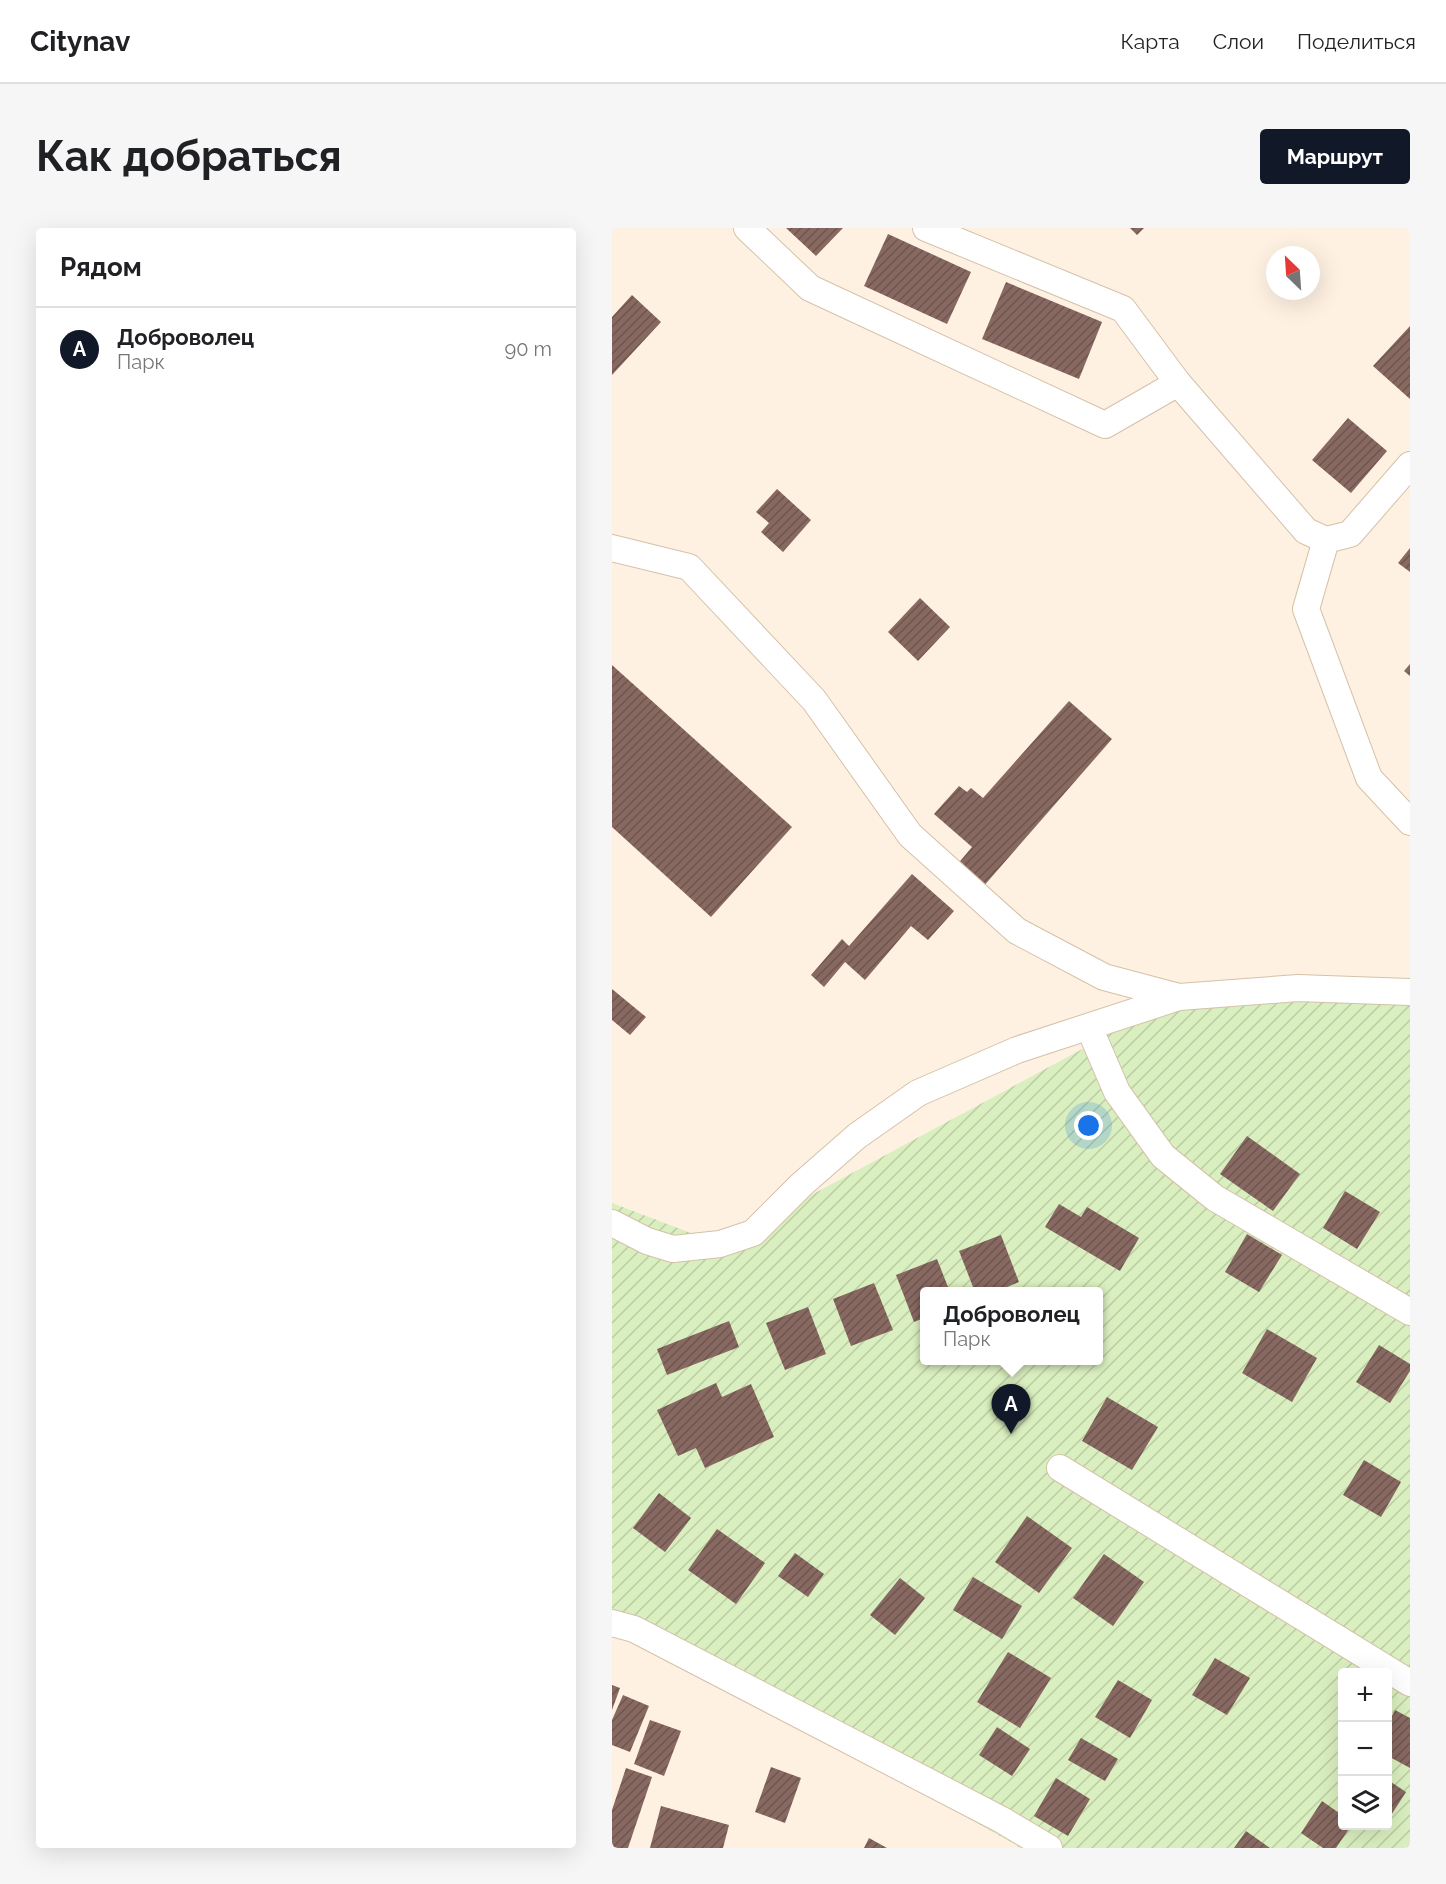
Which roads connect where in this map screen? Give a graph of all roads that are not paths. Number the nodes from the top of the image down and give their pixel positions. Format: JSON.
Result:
{"nodes":[{"id":1,"x":747,"y":228,"type":"edge"},
{"id":2,"x":926,"y":228,"type":"edge"},
{"id":3,"x":1178,"y":383,"type":"junction"},
{"id":4,"x":1410,"y":465,"type":"edge"},
{"id":5,"x":1326,"y":540,"type":"junction"},
{"id":6,"x":612,"y":548,"type":"edge"},
{"id":7,"x":1410,"y":822,"type":"edge"},
{"id":8,"x":1410,"y":992,"type":"edge"},
{"id":9,"x":1179,"y":997,"type":"junction"},
{"id":10,"x":1089,"y":1027,"type":"junction"},
{"id":11,"x":612,"y":1223,"type":"edge"},
{"id":12,"x":1410,"y":1312,"type":"edge"},
{"id":13,"x":1060,"y":1468,"type":"dead end"},
{"id":14,"x":612,"y":1623,"type":"edge"},
{"id":15,"x":1410,"y":1683,"type":"edge"},
{"id":16,"x":1049,"y":1848,"type":"edge"}],
"edges":[{"from":1,"to":3,"type":"street"},
{"from":2,"to":3,"type":"street"},
{"from":3,"to":5,"type":"street"},
{"from":4,"to":5,"type":"street"},
{"from":5,"to":7,"type":"street"},
{"from":6,"to":9,"type":"street"},
{"from":8,"to":9,"type":"street"},
{"from":9,"to":10,"type":"street"},
{"from":10,"to":11,"type":"street"},
{"from":10,"to":12,"type":"street"},
{"from":13,"to":15,"type":"street"},
{"from":14,"to":16,"type":"street"}]}
